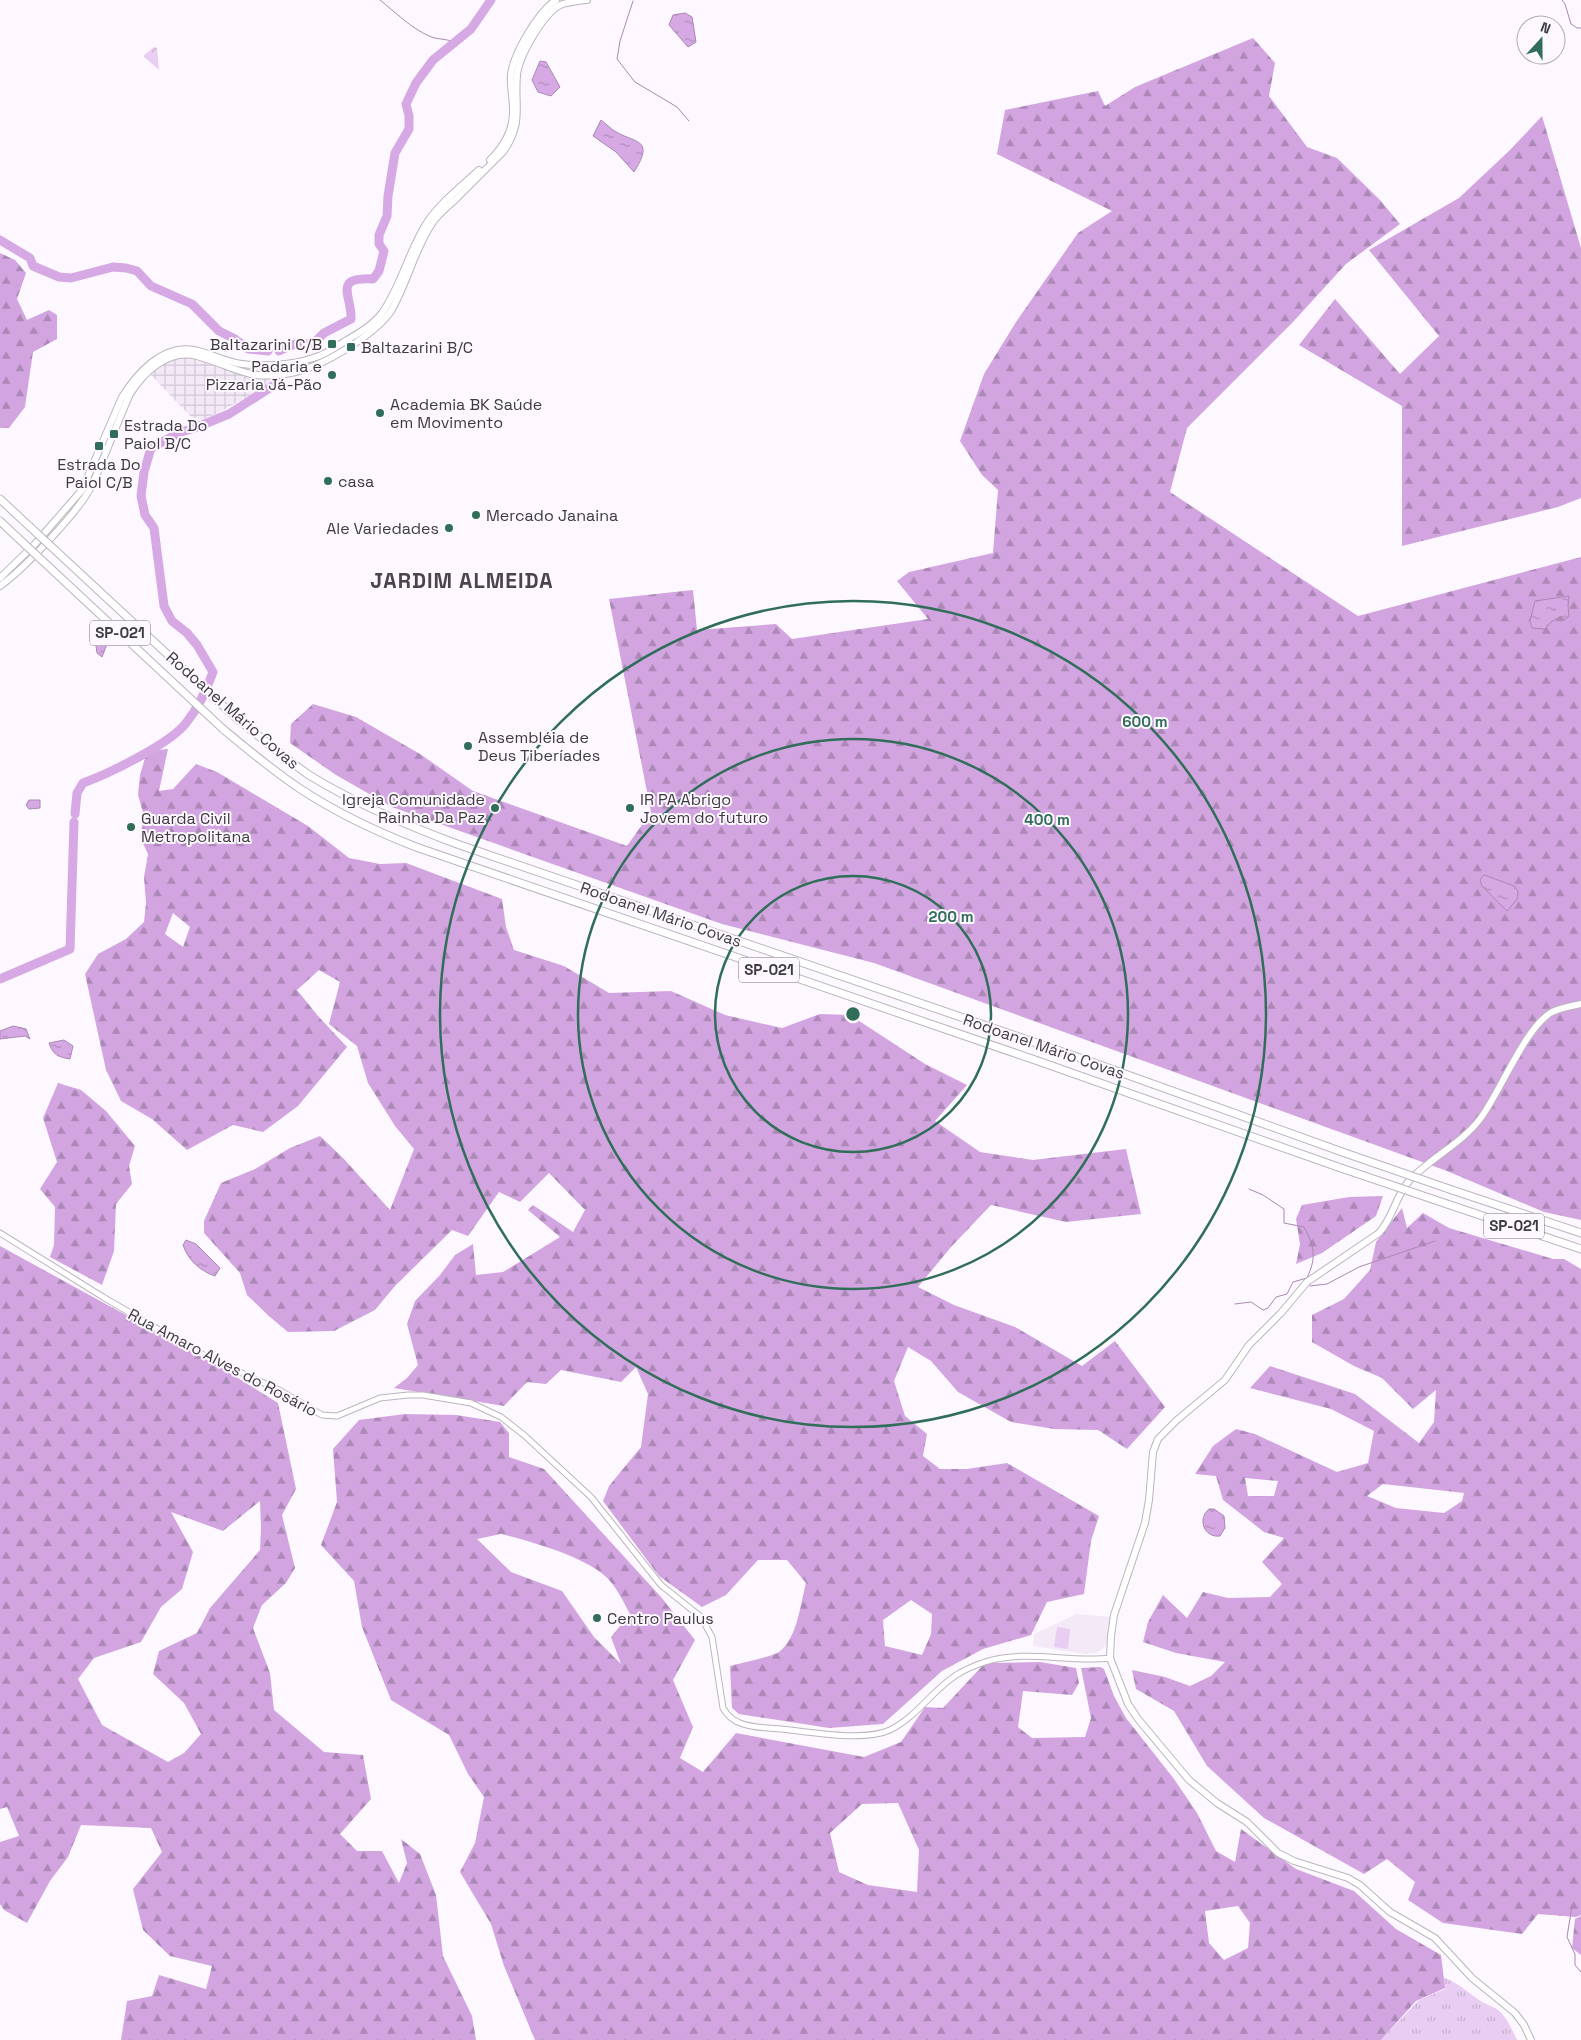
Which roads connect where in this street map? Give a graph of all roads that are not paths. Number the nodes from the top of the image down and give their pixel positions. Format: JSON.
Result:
{"nodes":[{"id":1,"x":556,"y":0,"type":"edge"},
{"id":2,"x":587,"y":0,"type":"edge"},
{"id":3,"x":289,"y":363,"type":"junction"},
{"id":4,"x":256,"y":365,"type":"junction"},
{"id":5,"x":288,"y":373,"type":"junction"},
{"id":6,"x":256,"y":375,"type":"junction"},
{"id":7,"x":0,"y":499,"type":"edge"},
{"id":8,"x":0,"y":521,"type":"edge"},
{"id":9,"x":0,"y":578,"type":"edge"},
{"id":10,"x":0,"y":586,"type":"edge"},
{"id":11,"x":1581,"y":1004,"type":"edge"},
{"id":12,"x":0,"y":1233,"type":"edge"},
{"id":13,"x":1581,"y":1233,"type":"edge"},
{"id":14,"x":1581,"y":1249,"type":"edge"},
{"id":15,"x":1110,"y":1658,"type":"junction"},
{"id":16,"x":1531,"y":2040,"type":"edge"}],
"edges":[{"from":1,"to":3,"type":"main road"},
{"from":2,"to":5,"type":"main road"},
{"from":3,"to":4,"type":"main road"},
{"from":3,"to":5,"type":"main road"},
{"from":4,"to":6,"type":"main road"},
{"from":4,"to":9,"type":"main road"},
{"from":5,"to":6,"type":"main road"},
{"from":6,"to":10,"type":"main road"},
{"from":7,"to":13,"type":"highway","name":"Rodoanel Mário Covas","number":"SP-021","bridge":true},
{"from":8,"to":14,"type":"highway","name":"Rodoanel Mário Covas","number":"SP-021","bridge":true},
{"from":11,"to":15,"type":"main road"},
{"from":12,"to":15,"type":"street","name":"Rua Amaro Alves do Rosário"},
{"from":15,"to":16,"type":"main road"}]}
